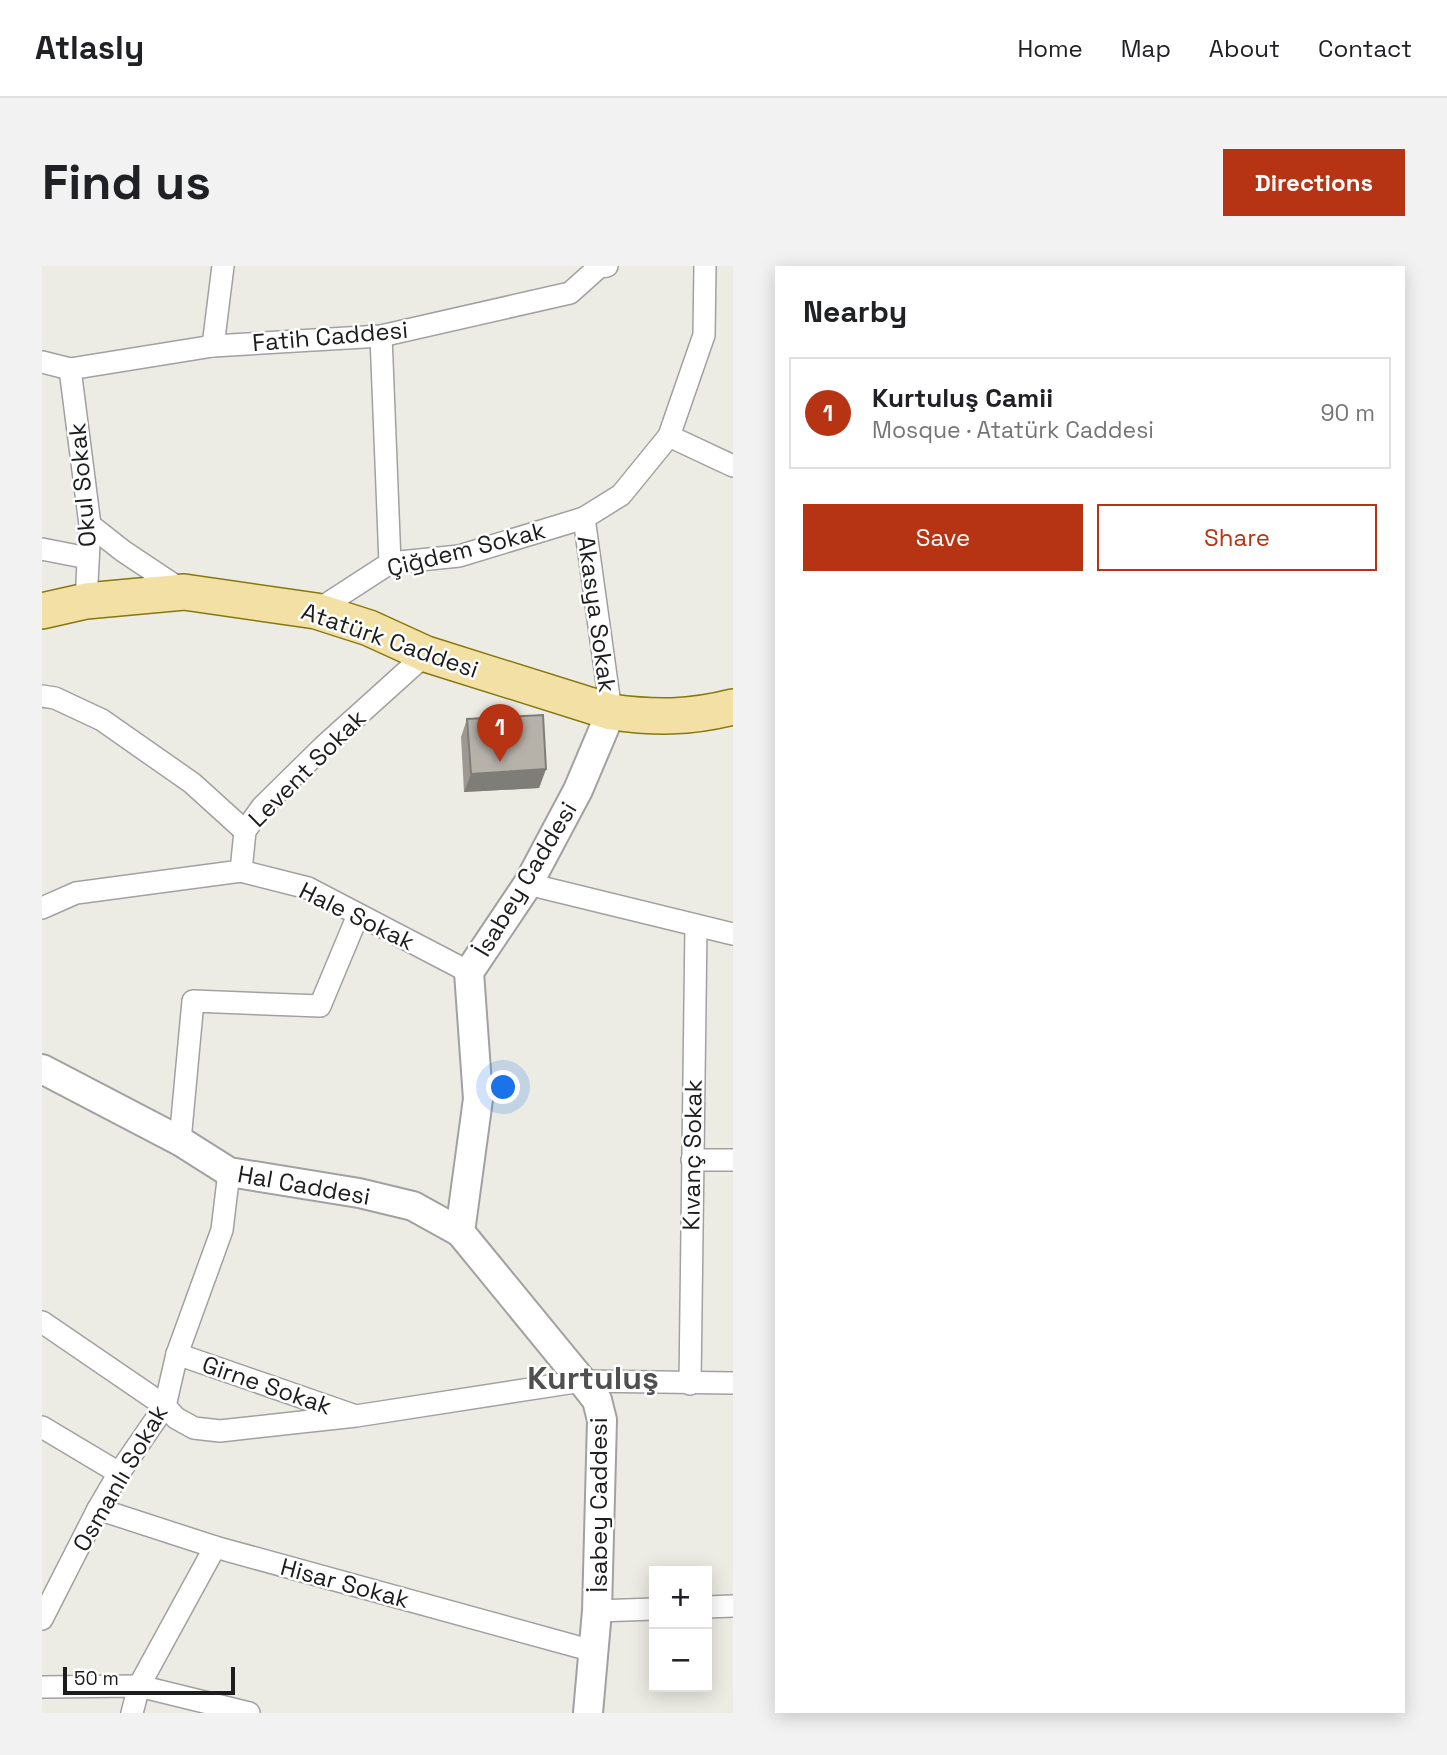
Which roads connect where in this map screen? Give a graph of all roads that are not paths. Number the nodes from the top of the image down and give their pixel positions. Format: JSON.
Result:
{"nodes":[{"id":1,"x":223,"y":266,"type":"edge"},
{"id":2,"x":602,"y":266,"type":"edge"},
{"id":3,"x":705,"y":266,"type":"edge"},
{"id":4,"x":381,"y":337,"type":"junction"},
{"id":5,"x":213,"y":346,"type":"junction"},
{"id":6,"x":42,"y":362,"type":"edge"},
{"id":7,"x":70,"y":369,"type":"junction"},
{"id":8,"x":669,"y":436,"type":"junction"},
{"id":9,"x":733,"y":466,"type":"edge"},
{"id":10,"x":584,"y":519,"type":"junction"},
{"id":11,"x":90,"y":525,"type":"junction"},
{"id":12,"x":42,"y":549,"type":"edge"},
{"id":13,"x":88,"y":558,"type":"junction"},
{"id":14,"x":390,"y":563,"type":"junction"},
{"id":15,"x":184,"y":592,"type":"junction"},
{"id":16,"x":86,"y":601,"type":"junction"},
{"id":17,"x":42,"y":611,"type":"edge"},
{"id":18,"x":316,"y":611,"type":"junction"},
{"id":19,"x":426,"y":654,"type":"junction"},
{"id":20,"x":42,"y":696,"type":"edge"},
{"id":21,"x":733,"y":707,"type":"edge"},
{"id":22,"x":611,"y":712,"type":"junction"},
{"id":23,"x":244,"y":831,"type":"junction"},
{"id":24,"x":241,"y":871,"type":"junction"},
{"id":25,"x":527,"y":884,"type":"junction"},
{"id":26,"x":42,"y":908,"type":"edge"},
{"id":27,"x":358,"y":915,"type":"junction"},
{"id":28,"x":696,"y":926,"type":"junction"},
{"id":29,"x":733,"y":934,"type":"edge"},
{"id":30,"x":469,"y":972,"type":"junction"},
{"id":31,"x":42,"y":1069,"type":"edge"},
{"id":32,"x":180,"y":1141,"type":"junction"},
{"id":33,"x":692,"y":1160,"type":"junction"},
{"id":34,"x":733,"y":1160,"type":"edge"},
{"id":35,"x":229,"y":1172,"type":"junction"},
{"id":36,"x":460,"y":1232,"type":"junction"},
{"id":37,"x":42,"y":1322,"type":"edge"},
{"id":38,"x":177,"y":1354,"type":"junction"},
{"id":39,"x":582,"y":1381,"type":"junction"},
{"id":40,"x":733,"y":1382,"type":"edge"},
{"id":41,"x":690,"y":1384,"type":"junction"},
{"id":42,"x":165,"y":1406,"type":"junction"},
{"id":43,"x":356,"y":1416,"type":"junction"},
{"id":44,"x":42,"y":1427,"type":"edge"},
{"id":45,"x":119,"y":1473,"type":"junction"},
{"id":46,"x":98,"y":1509,"type":"junction"},
{"id":47,"x":215,"y":1547,"type":"junction"},
{"id":48,"x":49,"y":1588,"type":"edge"},
{"id":49,"x":733,"y":1606,"type":"edge"},
{"id":50,"x":712,"y":1607,"type":"edge"},
{"id":51,"x":649,"y":1609,"type":"edge"},
{"id":52,"x":597,"y":1611,"type":"junction"},
{"id":53,"x":42,"y":1619,"type":"edge"},
{"id":54,"x":593,"y":1651,"type":"junction"},
{"id":55,"x":139,"y":1686,"type":"junction"},
{"id":56,"x":42,"y":1687,"type":"edge"},
{"id":57,"x":132,"y":1713,"type":"edge"},
{"id":58,"x":249,"y":1713,"type":"edge"},
{"id":59,"x":588,"y":1713,"type":"edge"}],
"edges":[{"from":1,"to":5,"type":"street"},
{"from":2,"to":4,"type":"street","name":"Fatih Caddesi"},
{"from":3,"to":8,"type":"street","name":"Akasya Sokak"},
{"from":4,"to":5,"type":"street","name":"Fatih Caddesi"},
{"from":4,"to":14,"type":"street"},
{"from":5,"to":7,"type":"street","name":"Fatih Caddesi"},
{"from":6,"to":7,"type":"street","name":"Fatih Caddesi"},
{"from":7,"to":11,"type":"street","name":"Okul Sokak"},
{"from":8,"to":9,"type":"street"},
{"from":8,"to":10,"type":"street","name":"Akasya Sokak"},
{"from":10,"to":14,"type":"street","name":"Çiğdem Sokak"},
{"from":10,"to":22,"type":"street","name":"Akasya Sokak"},
{"from":11,"to":13,"type":"street","name":"Okul Sokak"},
{"from":11,"to":15,"type":"street"},
{"from":12,"to":13,"type":"street"},
{"from":13,"to":16,"type":"street","name":"Okul Sokak"},
{"from":14,"to":18,"type":"street","name":"Çiğdem Sokak"},
{"from":15,"to":16,"type":"main road","name":"Atatürk Caddesi"},
{"from":15,"to":18,"type":"main road","name":"Atatürk Caddesi"},
{"from":16,"to":17,"type":"main road","name":"Atatürk Caddesi"},
{"from":18,"to":19,"type":"main road","name":"Atatürk Caddesi"},
{"from":19,"to":22,"type":"main road","name":"Atatürk Caddesi"},
{"from":19,"to":23,"type":"street","name":"Levent Sokak"},
{"from":20,"to":23,"type":"street"},
{"from":21,"to":22,"type":"main road","name":"Atatürk Caddesi"},
{"from":22,"to":25,"type":"street","name":"İsabey Caddesi"},
{"from":23,"to":24,"type":"street","name":"Levent Sokak"},
{"from":24,"to":26,"type":"street"},
{"from":24,"to":27,"type":"street","name":"Hale Sokak"},
{"from":25,"to":28,"type":"street"},
{"from":25,"to":30,"type":"street","name":"İsabey Caddesi"},
{"from":27,"to":30,"type":"street","name":"Hale Sokak"},
{"from":27,"to":32,"type":"street"},
{"from":28,"to":29,"type":"street"},
{"from":28,"to":33,"type":"street","name":"Kıvanç Sokak"},
{"from":30,"to":36,"type":"street","name":"İsabey Caddesi"},
{"from":31,"to":32,"type":"street","name":"Hal Caddesi"},
{"from":32,"to":35,"type":"street","name":"Hal Caddesi"},
{"from":33,"to":34,"type":"street"},
{"from":33,"to":41,"type":"street","name":"Kıvanç Sokak"},
{"from":35,"to":36,"type":"street","name":"Hal Caddesi"},
{"from":35,"to":38,"type":"street","name":"Osmanlı Sokak"},
{"from":36,"to":39,"type":"street","name":"İsabey Caddesi"},
{"from":37,"to":42,"type":"street","name":"Girne Sokak"},
{"from":38,"to":42,"type":"street","name":"Osmanlı Sokak"},
{"from":38,"to":43,"type":"street","name":"Girne Sokak"},
{"from":39,"to":41,"type":"street","name":"Girne Sokak"},
{"from":39,"to":43,"type":"street","name":"Girne Sokak"},
{"from":39,"to":52,"type":"street","name":"İsabey Caddesi"},
{"from":40,"to":41,"type":"street","name":"Girne Sokak"},
{"from":42,"to":43,"type":"street","name":"Girne Sokak"},
{"from":42,"to":45,"type":"street","name":"Osmanlı Sokak"},
{"from":44,"to":45,"type":"street"},
{"from":45,"to":46,"type":"street","name":"Osmanlı Sokak"},
{"from":46,"to":47,"type":"street","name":"Hisar Sokak"},
{"from":46,"to":48,"type":"street","name":"Osmanlı Sokak"},
{"from":47,"to":54,"type":"street","name":"Hisar Sokak"},
{"from":47,"to":55,"type":"street"},
{"from":48,"to":53,"type":"street","name":"Osmanlı Sokak"},
{"from":49,"to":50,"type":"street"},
{"from":51,"to":52,"type":"street"},
{"from":52,"to":54,"type":"street","name":"İsabey Caddesi"},
{"from":54,"to":59,"type":"street","name":"İsabey Caddesi"},
{"from":55,"to":56,"type":"street"},
{"from":55,"to":57,"type":"street"},
{"from":55,"to":58,"type":"street"}]}
